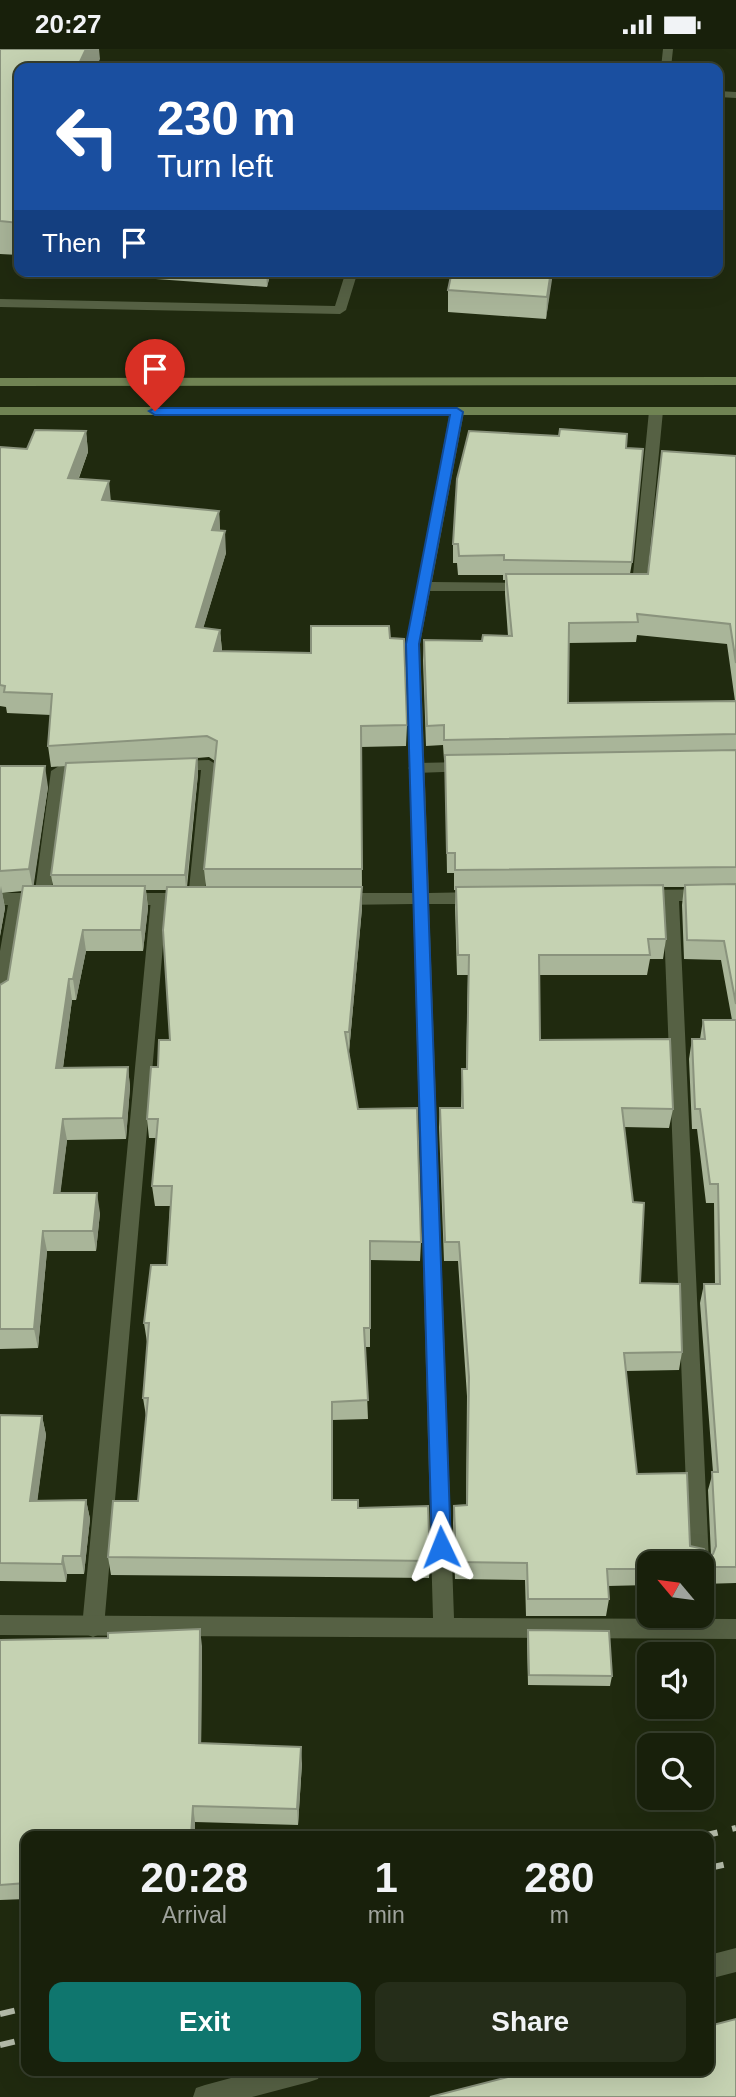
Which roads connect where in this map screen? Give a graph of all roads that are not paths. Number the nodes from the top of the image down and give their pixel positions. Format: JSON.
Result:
{"nodes":[{"id":1,"x":350,"y":277,"type":"edge"},
{"id":2,"x":0,"y":303,"type":"edge"},
{"id":3,"x":736,"y":381,"type":"edge"},
{"id":4,"x":0,"y":382,"type":"edge"},
{"id":5,"x":0,"y":411,"type":"edge"},
{"id":6,"x":656,"y":411,"type":"junction"},
{"id":7,"x":736,"y":411,"type":"edge"},
{"id":8,"x":457,"y":412,"type":"junction"},
{"id":9,"x":424,"y":586,"type":"junction"},
{"id":10,"x":545,"y":587,"type":"edge"},
{"id":11,"x":612,"y":588,"type":"edge"},
{"id":12,"x":155,"y":767,"type":"edge"},
{"id":13,"x":486,"y":767,"type":"edge"},
{"id":14,"x":416,"y":768,"type":"junction"},
{"id":15,"x":100,"y":769,"type":"edge"},
{"id":16,"x":736,"y":895,"type":"edge"},
{"id":17,"x":629,"y":896,"type":"edge"},
{"id":18,"x":671,"y":896,"type":"junction"},
{"id":19,"x":490,"y":898,"type":"edge"},
{"id":20,"x":8,"y":899,"type":"edge"},
{"id":21,"x":107,"y":899,"type":"edge"},
{"id":22,"x":159,"y":899,"type":"junction"},
{"id":23,"x":328,"y":899,"type":"edge"},
{"id":24,"x":421,"y":899,"type":"junction"},
{"id":25,"x":0,"y":1002,"type":"edge"},
{"id":26,"x":698,"y":1551,"type":"edge"},
{"id":27,"x":637,"y":1623,"type":"edge"},
{"id":28,"x":0,"y":1625,"type":"edge"},
{"id":29,"x":714,"y":1625,"type":"edge"},
{"id":30,"x":93,"y":1627,"type":"junction"},
{"id":31,"x":444,"y":1628,"type":"junction"},
{"id":32,"x":736,"y":1629,"type":"edge"},
{"id":33,"x":736,"y":1960,"type":"edge"},
{"id":34,"x":714,"y":1966,"type":"edge"},
{"id":35,"x":286,"y":2076,"type":"edge"},
{"id":36,"x":205,"y":2097,"type":"edge"}],
"edges":[{"from":1,"to":2,"type":"street"},
{"from":3,"to":4,"type":"street"},
{"from":5,"to":8,"type":"street"},
{"from":6,"to":7,"type":"street"},
{"from":6,"to":8,"type":"street"},
{"from":6,"to":11,"type":"street"},
{"from":8,"to":9,"type":"street"},
{"from":9,"to":10,"type":"street"},
{"from":9,"to":14,"type":"street"},
{"from":12,"to":22,"type":"street"},
{"from":13,"to":14,"type":"street"},
{"from":14,"to":24,"type":"street"},
{"from":15,"to":20,"type":"street"},
{"from":16,"to":18,"type":"street"},
{"from":17,"to":18,"type":"street"},
{"from":18,"to":26,"type":"street"},
{"from":19,"to":24,"type":"street"},
{"from":20,"to":25,"type":"street"},
{"from":21,"to":22,"type":"street"},
{"from":22,"to":30,"type":"street"},
{"from":23,"to":24,"type":"street"},
{"from":24,"to":31,"type":"street"},
{"from":27,"to":31,"type":"street"},
{"from":28,"to":30,"type":"street"},
{"from":29,"to":32,"type":"street"},
{"from":30,"to":31,"type":"street"},
{"from":33,"to":34,"type":"street"},
{"from":35,"to":36,"type":"street"}]}
